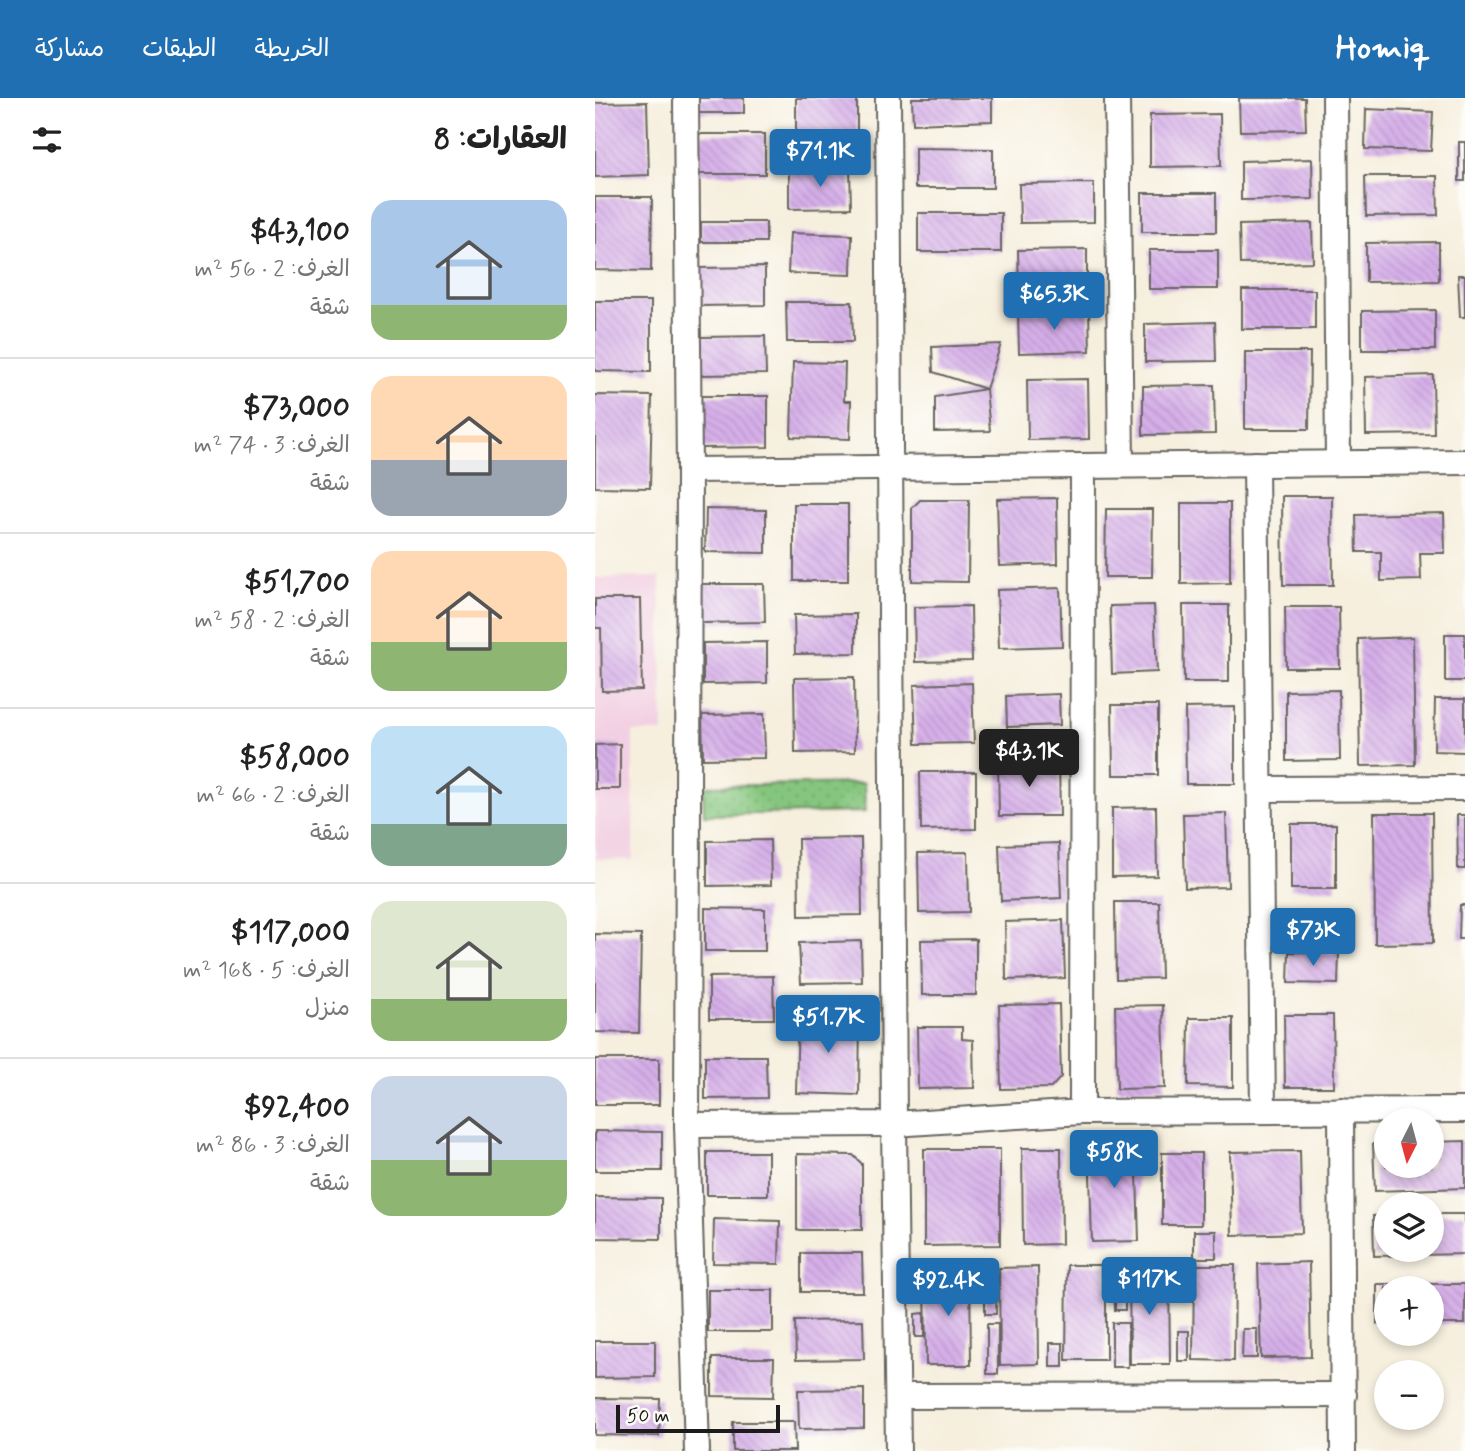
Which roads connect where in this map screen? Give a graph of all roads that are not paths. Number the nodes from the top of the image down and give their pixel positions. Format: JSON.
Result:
{"nodes":[{"id":1,"x":686,"y":98,"type":"edge"},
{"id":2,"x":888,"y":98,"type":"edge"},
{"id":3,"x":1117,"y":98,"type":"edge"},
{"id":4,"x":1335,"y":98,"type":"edge"},
{"id":5,"x":1465,"y":461,"type":"edge"},
{"id":6,"x":1338,"y":463,"type":"junction"},
{"id":7,"x":1256,"y":464,"type":"junction"},
{"id":8,"x":1121,"y":465,"type":"junction"},
{"id":9,"x":1083,"y":466,"type":"junction"},
{"id":10,"x":891,"y":468,"type":"junction"},
{"id":11,"x":689,"y":470,"type":"junction"},
{"id":12,"x":1465,"y":788,"type":"edge"},
{"id":13,"x":1260,"y":789,"type":"junction"},
{"id":14,"x":1341,"y":1110,"type":"junction"},
{"id":15,"x":1465,"y":1110,"type":"edge"},
{"id":16,"x":1263,"y":1111,"type":"junction"},
{"id":17,"x":1082,"y":1112,"type":"junction"},
{"id":18,"x":894,"y":1124,"type":"junction"},
{"id":19,"x":687,"y":1125,"type":"junction"},
{"id":20,"x":1343,"y":1395,"type":"junction"},
{"id":21,"x":898,"y":1396,"type":"junction"},
{"id":22,"x":697,"y":1451,"type":"edge"},
{"id":23,"x":898,"y":1451,"type":"edge"},
{"id":24,"x":1343,"y":1451,"type":"edge"}],
"edges":[{"from":1,"to":11,"type":"street"},
{"from":2,"to":10,"type":"street"},
{"from":3,"to":8,"type":"street"},
{"from":4,"to":6,"type":"street"},
{"from":5,"to":6,"type":"street"},
{"from":6,"to":7,"type":"street"},
{"from":7,"to":8,"type":"street"},
{"from":7,"to":13,"type":"street"},
{"from":8,"to":9,"type":"street"},
{"from":9,"to":10,"type":"street"},
{"from":9,"to":17,"type":"street"},
{"from":10,"to":11,"type":"street"},
{"from":10,"to":18,"type":"street"},
{"from":11,"to":19,"type":"street"},
{"from":12,"to":13,"type":"street"},
{"from":13,"to":16,"type":"street"},
{"from":14,"to":15,"type":"street"},
{"from":14,"to":16,"type":"street"},
{"from":14,"to":20,"type":"street"},
{"from":16,"to":17,"type":"street"},
{"from":17,"to":18,"type":"street"},
{"from":18,"to":19,"type":"street"},
{"from":18,"to":21,"type":"street"},
{"from":19,"to":22,"type":"street"},
{"from":20,"to":21,"type":"street"},
{"from":20,"to":24,"type":"street"},
{"from":21,"to":23,"type":"street"}]}
